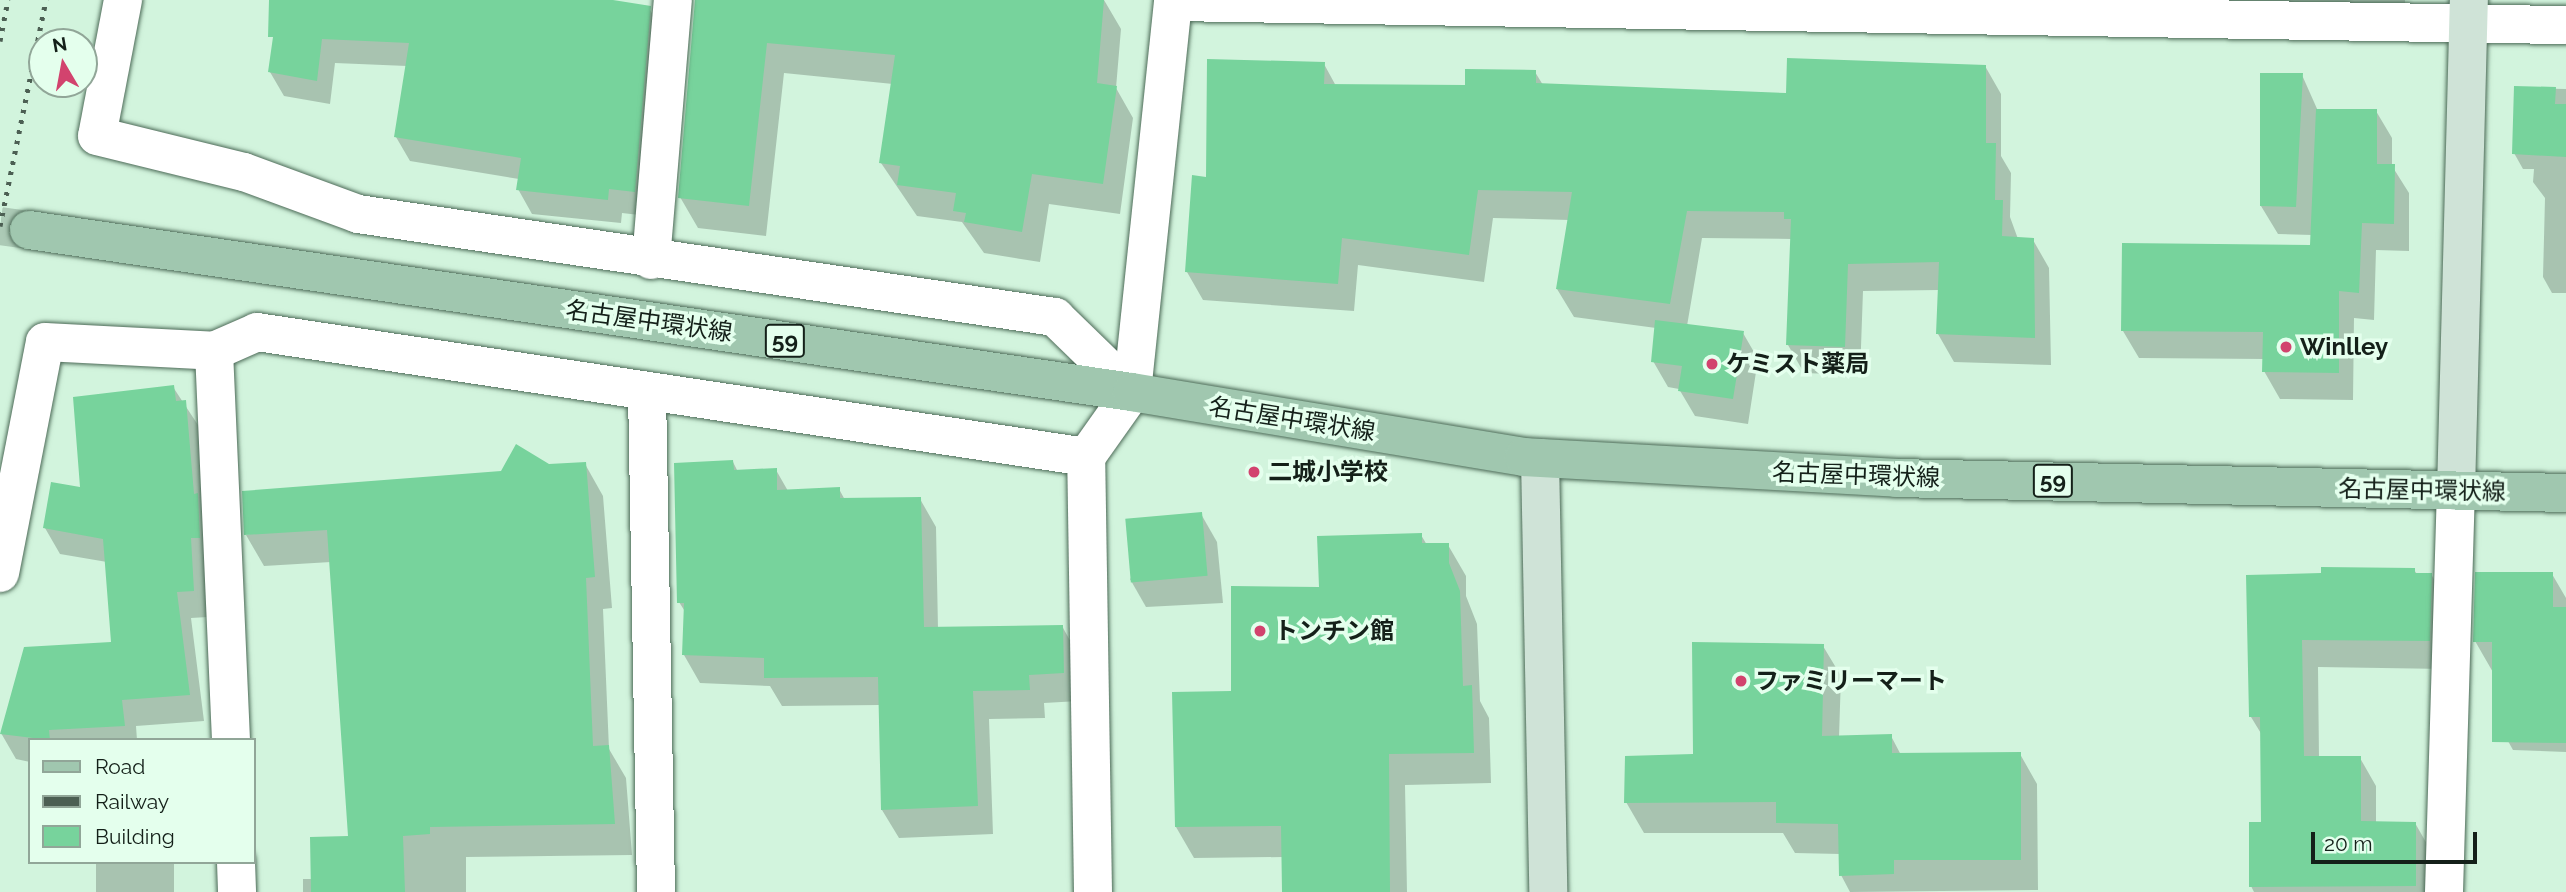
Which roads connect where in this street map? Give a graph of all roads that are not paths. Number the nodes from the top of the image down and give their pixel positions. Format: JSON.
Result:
{"nodes":[{"id":1,"x":123,"y":0,"type":"edge"},
{"id":2,"x":673,"y":0,"type":"edge"},
{"id":3,"x":1173,"y":1,"type":"edge"},
{"id":4,"x":2468,"y":11,"type":"edge"},
{"id":5,"x":2566,"y":24,"type":"edge"},
{"id":6,"x":29,"y":230,"type":"tunnel mouth"},
{"id":7,"x":651,"y":260,"type":"junction"},
{"id":8,"x":214,"y":351,"type":"junction"},
{"id":9,"x":647,"y":391,"type":"junction"},
{"id":10,"x":1132,"y":392,"type":"junction"},
{"id":11,"x":1086,"y":457,"type":"junction"},
{"id":12,"x":1540,"y":458,"type":"junction"},
{"id":13,"x":2456,"y":491,"type":"junction"},
{"id":14,"x":2566,"y":493,"type":"edge"},
{"id":15,"x":0,"y":573,"type":"edge"},
{"id":16,"x":231,"y":738,"type":"edge"},
{"id":17,"x":236,"y":864,"type":"edge"},
{"id":18,"x":237,"y":892,"type":"edge"},
{"id":19,"x":656,"y":892,"type":"edge"},
{"id":20,"x":1093,"y":892,"type":"edge"},
{"id":21,"x":1548,"y":892,"type":"edge"},
{"id":22,"x":2444,"y":892,"type":"edge"}],
"edges":[{"from":1,"to":7,"type":"street"},
{"from":2,"to":7,"type":"street"},
{"from":3,"to":4,"type":"street"},
{"from":3,"to":10,"type":"street"},
{"from":4,"to":5,"type":"street"},
{"from":4,"to":13,"type":"street"},
{"from":6,"to":10,"type":"main road","name":"名古屋中環状線","number":"59"},
{"from":7,"to":10,"type":"street"},
{"from":8,"to":9,"type":"street"},
{"from":8,"to":15,"type":"street"},
{"from":8,"to":16,"type":"street"},
{"from":9,"to":11,"type":"street"},
{"from":9,"to":19,"type":"street"},
{"from":10,"to":11,"type":"street"},
{"from":10,"to":12,"type":"main road","name":"名古屋中環状線","number":"59"},
{"from":11,"to":20,"type":"street"},
{"from":12,"to":13,"type":"main road","name":"名古屋中環状線","number":"59"},
{"from":12,"to":21,"type":"street"},
{"from":13,"to":14,"type":"main road","name":"名古屋中環状線","number":"59"},
{"from":13,"to":22,"type":"street"},
{"from":17,"to":18,"type":"street"}]}
